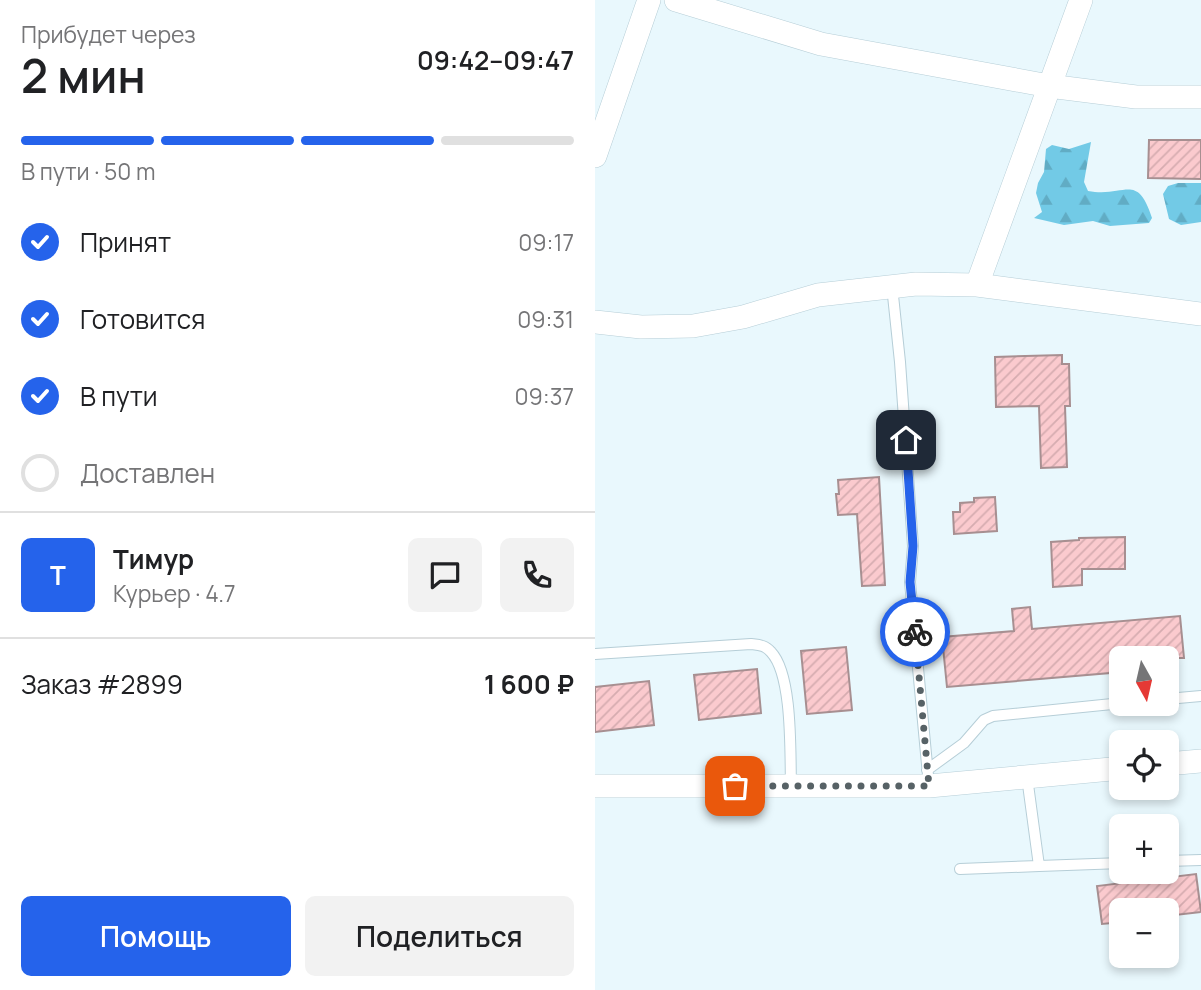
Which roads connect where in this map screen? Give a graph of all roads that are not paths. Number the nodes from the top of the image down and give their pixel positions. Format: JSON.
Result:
{"nodes":[{"id":1,"x":649,"y":0,"type":"edge"},
{"id":2,"x":676,"y":0,"type":"edge"},
{"id":3,"x":1081,"y":0,"type":"edge"},
{"id":4,"x":1049,"y":86,"type":"junction"},
{"id":5,"x":1201,"y":97,"type":"edge"},
{"id":6,"x":595,"y":156,"type":"edge"},
{"id":7,"x":977,"y":285,"type":"junction"},
{"id":8,"x":892,"y":286,"type":"junction"},
{"id":9,"x":1201,"y":314,"type":"edge"},
{"id":10,"x":595,"y":322,"type":"edge"},
{"id":11,"x":595,"y":654,"type":"edge"},
{"id":12,"x":1201,"y":696,"type":"edge"},
{"id":13,"x":1179,"y":698,"type":"edge"},
{"id":14,"x":1109,"y":705,"type":"edge"},
{"id":15,"x":1201,"y":761,"type":"edge"},
{"id":16,"x":1179,"y":763,"type":"edge"},
{"id":17,"x":1109,"y":769,"type":"edge"},
{"id":18,"x":1027,"y":777,"type":"junction"},
{"id":19,"x":928,"y":778,"type":"junction"},
{"id":20,"x":595,"y":786,"type":"edge"},
{"id":21,"x":791,"y":787,"type":"junction"},
{"id":22,"x":1201,"y":860,"type":"edge"},
{"id":23,"x":1179,"y":861,"type":"edge"},
{"id":24,"x":1109,"y":863,"type":"edge"},
{"id":25,"x":1039,"y":866,"type":"junction"},
{"id":26,"x":960,"y":869,"type":"dead end"}],
"edges":[{"from":1,"to":6,"type":"street"},
{"from":2,"to":4,"type":"street"},
{"from":3,"to":4,"type":"street"},
{"from":4,"to":5,"type":"street"},
{"from":4,"to":7,"type":"street"},
{"from":7,"to":8,"type":"street"},
{"from":7,"to":9,"type":"street"},
{"from":8,"to":10,"type":"street"},
{"from":8,"to":19,"type":"lane"},
{"from":11,"to":21,"type":"lane"},
{"from":12,"to":13,"type":"lane"},
{"from":14,"to":19,"type":"lane"},
{"from":15,"to":16,"type":"street"},
{"from":17,"to":18,"type":"street"},
{"from":18,"to":19,"type":"street"},
{"from":18,"to":25,"type":"lane"},
{"from":19,"to":21,"type":"street"},
{"from":20,"to":21,"type":"street"},
{"from":22,"to":23,"type":"lane"},
{"from":24,"to":25,"type":"lane"},
{"from":25,"to":26,"type":"lane"}]}
